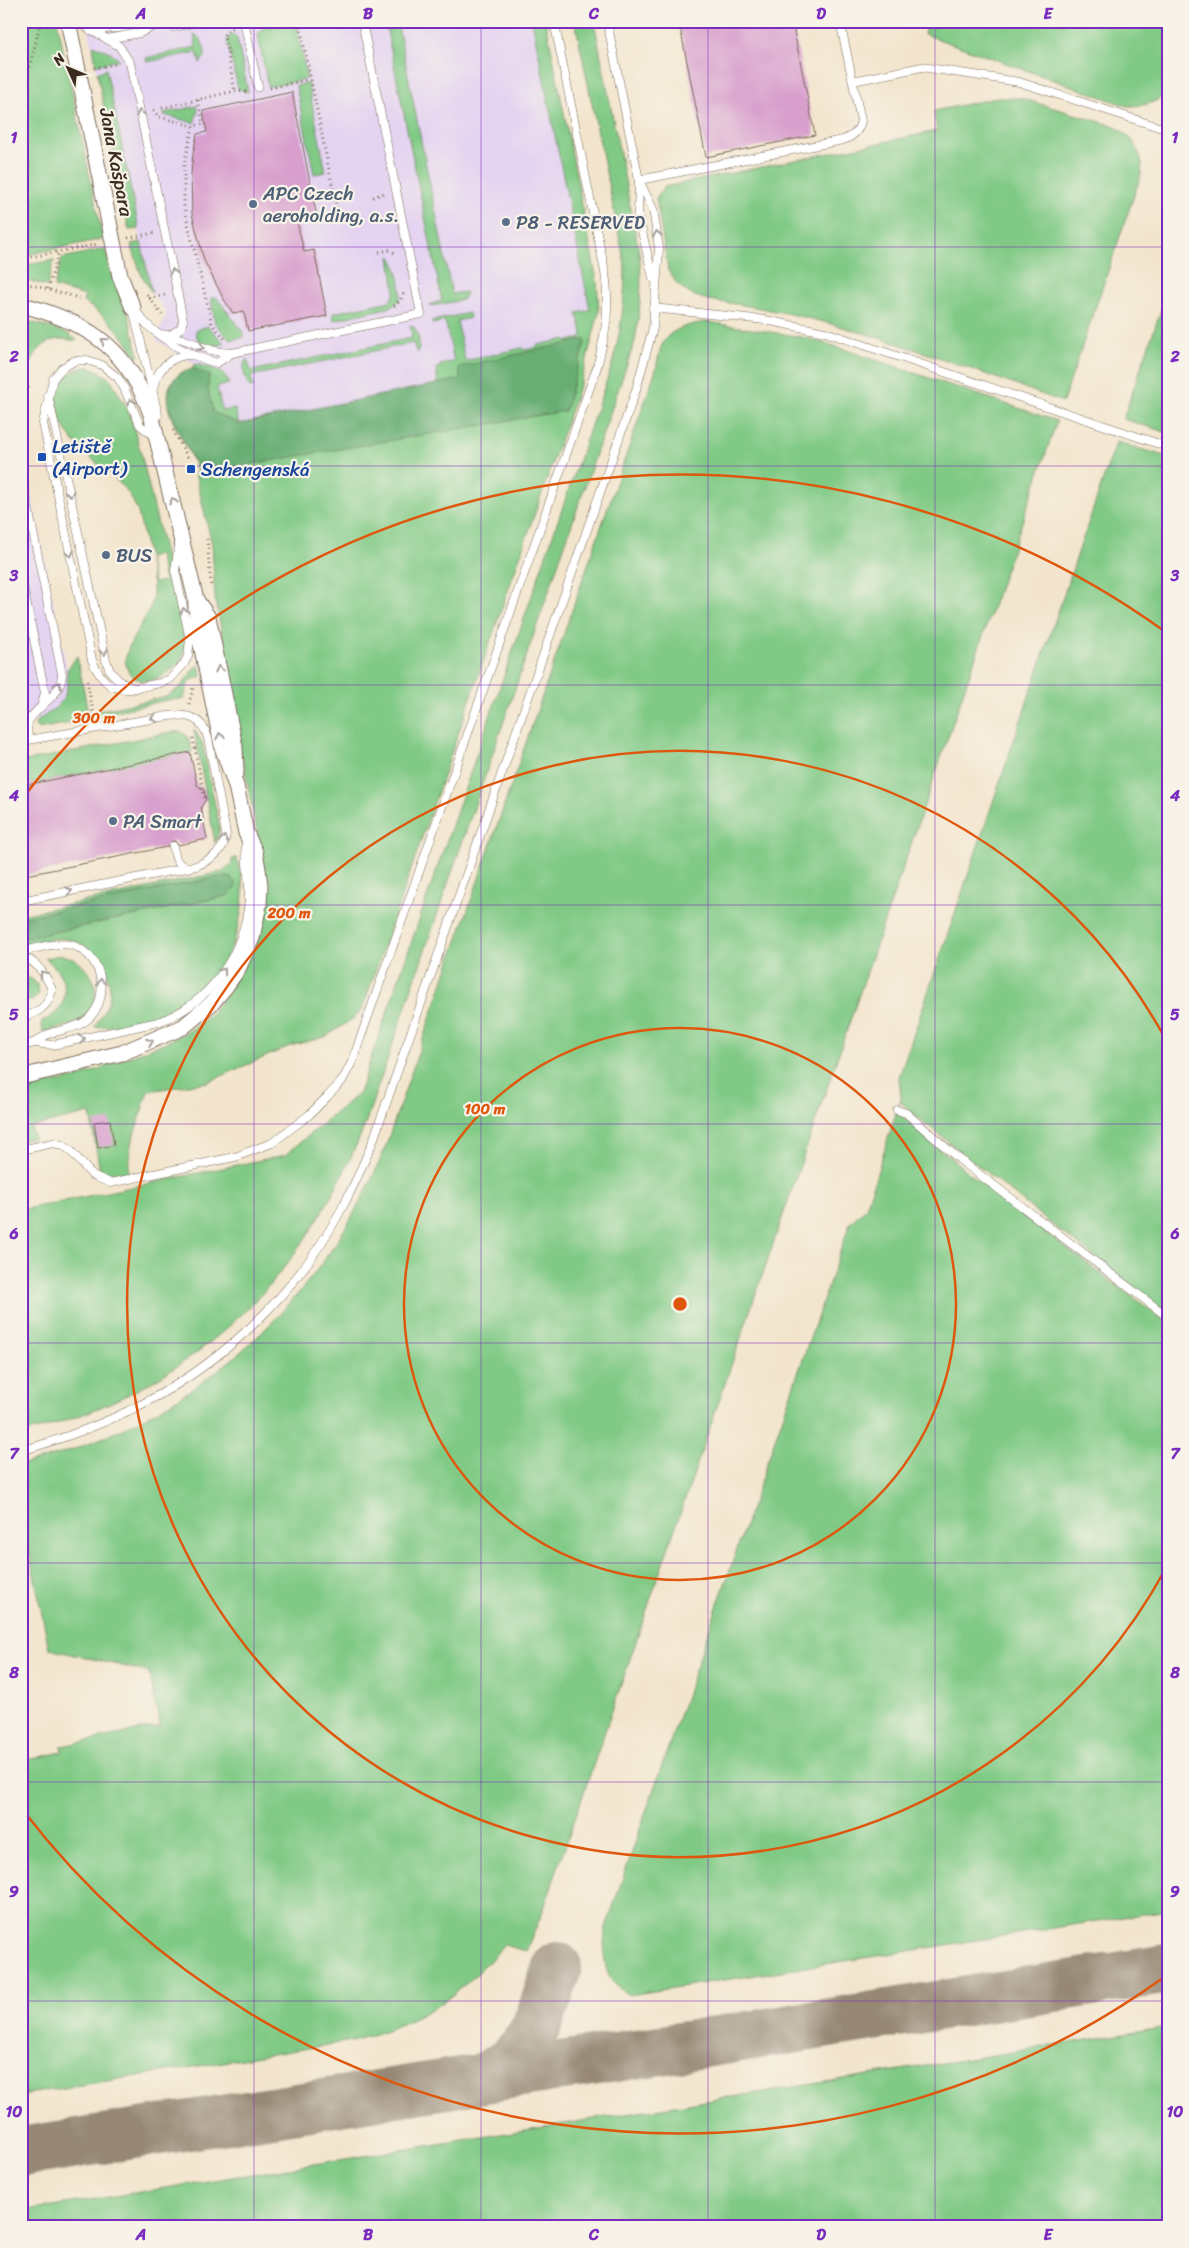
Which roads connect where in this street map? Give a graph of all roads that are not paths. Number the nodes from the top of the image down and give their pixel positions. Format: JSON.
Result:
{"nodes":[{"id":1,"x":68,"y":21,"type":"edge"},
{"id":2,"x":76,"y":21,"type":"edge"},
{"id":3,"x":161,"y":21,"type":"edge"},
{"id":4,"x":203,"y":21,"type":"edge"},
{"id":5,"x":244,"y":21,"type":"edge"},
{"id":6,"x":362,"y":21,"type":"edge"},
{"id":7,"x":554,"y":21,"type":"edge"},
{"id":8,"x":606,"y":21,"type":"edge"},
{"id":9,"x":840,"y":21,"type":"edge"},
{"id":10,"x":89,"y":30,"type":"junction"},
{"id":11,"x":107,"y":39,"type":"junction"},
{"id":12,"x":853,"y":81,"type":"junction"},
{"id":13,"x":258,"y":89,"type":"road end"},
{"id":14,"x":1168,"y":130,"type":"edge"},
{"id":15,"x":640,"y":180,"type":"junction"},
{"id":16,"x":655,"y":282,"type":"junction"},
{"id":17,"x":24,"y":306,"type":"edge"},
{"id":18,"x":133,"y":308,"type":"junction"},
{"id":19,"x":653,"y":308,"type":"junction"},
{"id":20,"x":160,"y":334,"type":"junction"},
{"id":21,"x":170,"y":335,"type":"junction"},
{"id":22,"x":232,"y":353,"type":"junction"},
{"id":23,"x":194,"y":355,"type":"junction"},
{"id":24,"x":153,"y":394,"type":"junction"},
{"id":25,"x":48,"y":395,"type":"junction"},
{"id":26,"x":158,"y":440,"type":"junction"},
{"id":27,"x":1168,"y":447,"type":"edge"},
{"id":28,"x":21,"y":473,"type":"edge"},
{"id":29,"x":181,"y":534,"type":"junction"},
{"id":30,"x":21,"y":577,"type":"edge"},
{"id":31,"x":136,"y":688,"type":"junction"},
{"id":32,"x":38,"y":710,"type":"junction"},
{"id":33,"x":24,"y":741,"type":"edge"},
{"id":34,"x":246,"y":833,"type":"junction"},
{"id":35,"x":173,"y":846,"type":"dead end"},
{"id":36,"x":189,"y":867,"type":"junction"},
{"id":37,"x":21,"y":900,"type":"edge"},
{"id":38,"x":21,"y":952,"type":"edge"},
{"id":39,"x":21,"y":956,"type":"edge"},
{"id":40,"x":21,"y":1018,"type":"edge"},
{"id":41,"x":34,"y":1043,"type":"junction"},
{"id":42,"x":21,"y":1046,"type":"edge"},
{"id":43,"x":21,"y":1077,"type":"edge"},
{"id":44,"x":897,"y":1110,"type":"dead end"},
{"id":45,"x":21,"y":1150,"type":"edge"},
{"id":46,"x":1168,"y":1317,"type":"edge"},
{"id":47,"x":21,"y":1451,"type":"edge"}],
"edges":[{"from":1,"to":18,"type":"street","name":"Jana Kašpara"},
{"from":2,"to":10,"type":"lane"},
{"from":3,"to":4,"type":"lane"},
{"from":3,"to":10,"type":"lane"},
{"from":3,"to":11,"type":"lane"},
{"from":5,"to":13,"type":"lane"},
{"from":6,"to":22,"type":"lane"},
{"from":7,"to":45,"type":"lane"},
{"from":8,"to":15,"type":"lane"},
{"from":9,"to":12,"type":"lane"},
{"from":10,"to":11,"type":"lane"},
{"from":21,"to":11,"type":"lane","one_way":true},
{"from":12,"to":14,"type":"lane"},
{"from":12,"to":15,"type":"lane"},
{"from":15,"to":16,"type":"lane"},
{"from":16,"to":15,"type":"lane","one_way":true},
{"from":16,"to":19,"type":"lane"},
{"from":26,"to":17,"type":"street","one_way":true},
{"from":18,"to":20,"type":"lane"},
{"from":18,"to":24,"type":"lane"},
{"from":19,"to":27,"type":"lane"},
{"from":19,"to":47,"type":"lane"},
{"from":20,"to":21,"type":"lane"},
{"from":20,"to":23,"type":"lane"},
{"from":21,"to":22,"type":"lane","one_way":true},
{"from":22,"to":23,"type":"lane"},
{"from":23,"to":24,"type":"lane"},
{"from":24,"to":26,"type":"lane"},
{"from":26,"to":25,"type":"lane","one_way":true},
{"from":25,"to":31,"type":"lane","one_way":true},
{"from":25,"to":31,"type":"lane","one_way":true},
{"from":29,"to":26,"type":"street","one_way":true},
{"from":32,"to":28,"type":"lane","one_way":true},
{"from":31,"to":29,"type":"lane","one_way":true},
{"from":34,"to":29,"type":"street","one_way":true},
{"from":30,"to":32,"type":"lane"},
{"from":32,"to":33,"type":"lane"},
{"from":36,"to":33,"type":"lane","one_way":true},
{"from":41,"to":34,"type":"lane","one_way":true},
{"from":43,"to":34,"type":"street","one_way":true},
{"from":35,"to":36,"type":"lane"},
{"from":37,"to":36,"type":"lane","one_way":true},
{"from":41,"to":38,"type":"lane","one_way":true},
{"from":40,"to":39,"type":"lane","one_way":true},
{"from":41,"to":42,"type":"lane"},
{"from":44,"to":46,"type":"lane"}]}
